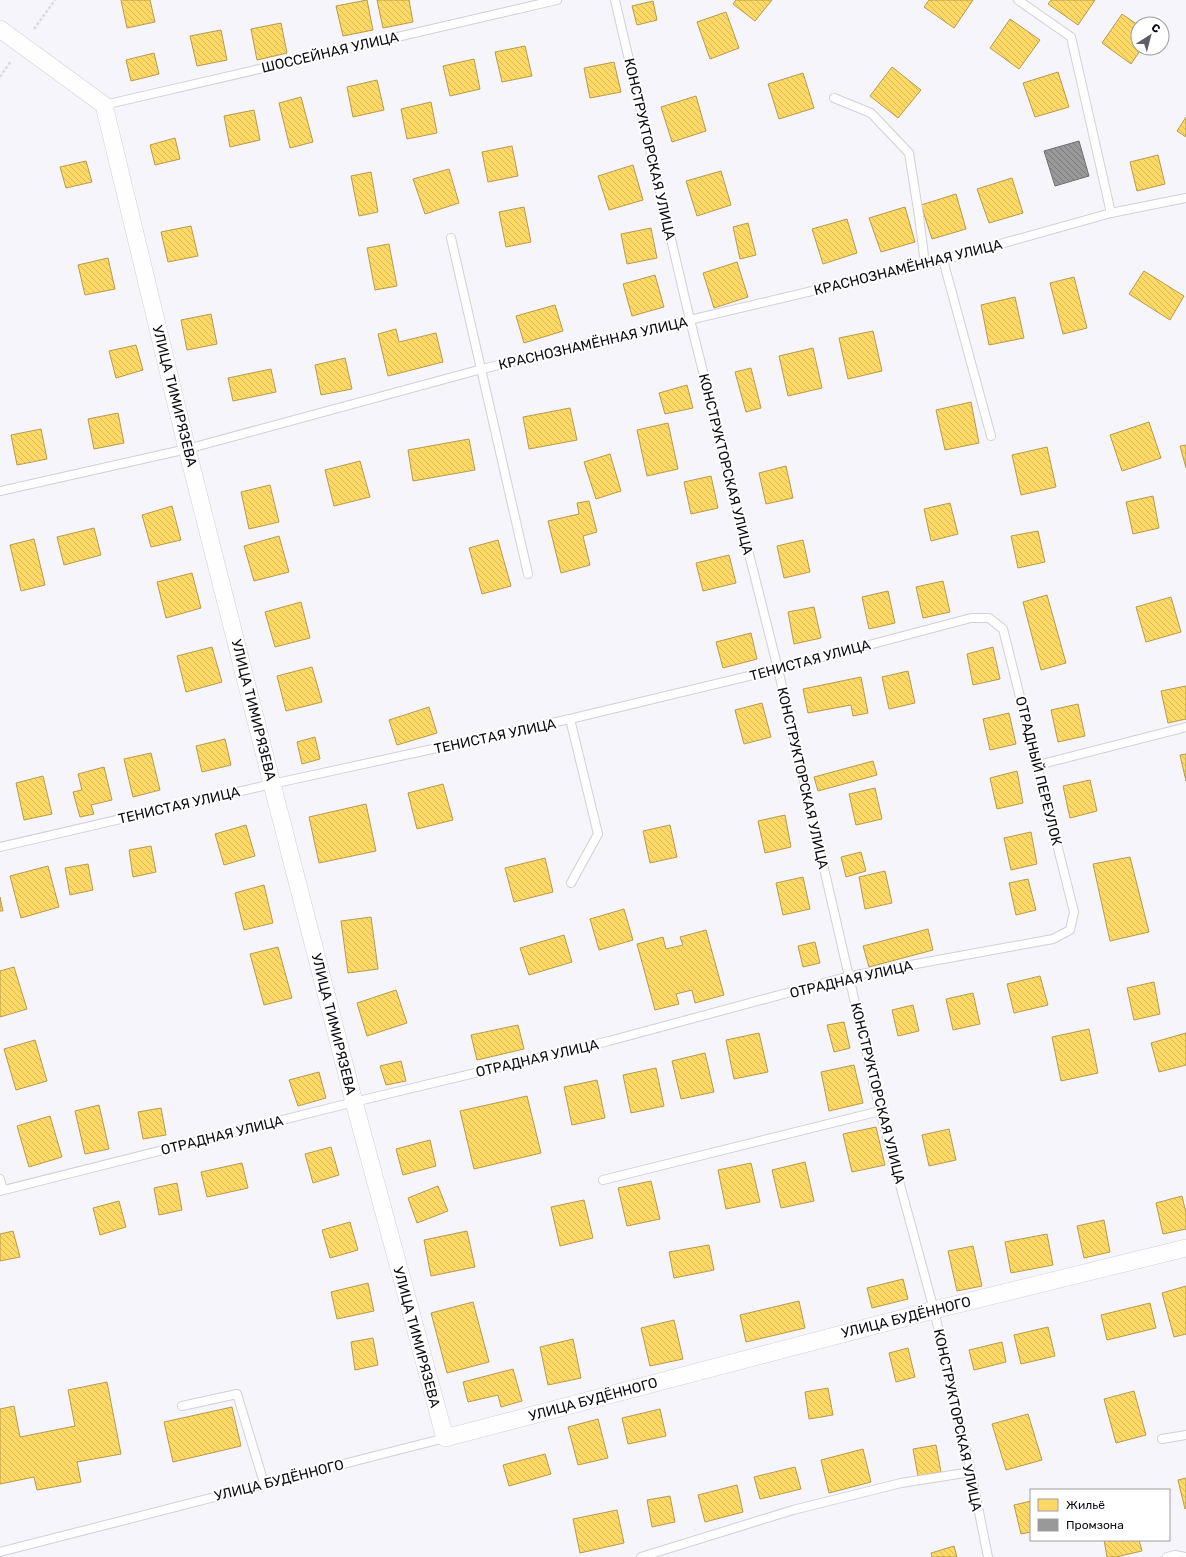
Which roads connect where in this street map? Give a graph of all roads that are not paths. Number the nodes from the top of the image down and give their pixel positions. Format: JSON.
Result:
{"nodes":[{"id":1,"x":557,"y":0,"type":"edge"},
{"id":2,"x":615,"y":0,"type":"edge"},
{"id":3,"x":1018,"y":0,"type":"edge"},
{"id":4,"x":0,"y":29,"type":"edge"},
{"id":5,"x":834,"y":98,"type":"dead end"},
{"id":6,"x":104,"y":105,"type":"junction"},
{"id":7,"x":1186,"y":198,"type":"edge"},
{"id":8,"x":1112,"y":213,"type":"junction"},
{"id":9,"x":450,"y":238,"type":"dead end"},
{"id":10,"x":943,"y":260,"type":"junction"},
{"id":11,"x":925,"y":264,"type":"junction"},
{"id":12,"x":690,"y":320,"type":"junction"},
{"id":13,"x":482,"y":369,"type":"junction"},
{"id":14,"x":991,"y":436,"type":"dead end"},
{"id":15,"x":187,"y":448,"type":"junction"},
{"id":16,"x":0,"y":491,"type":"edge"},
{"id":17,"x":528,"y":574,"type":"dead end"},
{"id":18,"x":989,"y":618,"type":"joint"},
{"id":19,"x":778,"y":669,"type":"junction"},
{"id":20,"x":570,"y":719,"type":"junction"},
{"id":21,"x":1186,"y":727,"type":"edge"},
{"id":22,"x":1038,"y":765,"type":"junction"},
{"id":23,"x":272,"y":784,"type":"junction"},
{"id":24,"x":0,"y":847,"type":"edge"},
{"id":25,"x":571,"y":884,"type":"dead end"},
{"id":26,"x":1070,"y":930,"type":"joint"},
{"id":27,"x":850,"y":976,"type":"junction"},
{"id":28,"x":354,"y":1102,"type":"junction"},
{"id":29,"x":880,"y":1111,"type":"junction"},
{"id":30,"x":0,"y":1179,"type":"edge"},
{"id":31,"x":603,"y":1180,"type":"dead end"},
{"id":32,"x":1,"y":1190,"type":"edge"},
{"id":33,"x":1186,"y":1248,"type":"edge"},
{"id":34,"x":934,"y":1310,"type":"junction"},
{"id":35,"x":182,"y":1406,"type":"dead end"},
{"id":36,"x":1186,"y":1435,"type":"edge"},
{"id":37,"x":445,"y":1438,"type":"junction"},
{"id":38,"x":1162,"y":1439,"type":"dead end"},
{"id":39,"x":970,"y":1472,"type":"junction"},
{"id":40,"x":264,"y":1483,"type":"junction"},
{"id":41,"x":0,"y":1552,"type":"edge"},
{"id":42,"x":641,"y":1557,"type":"edge"},
{"id":43,"x":988,"y":1557,"type":"edge"},
{"id":44,"x":1167,"y":1557,"type":"edge"},
{"id":45,"x":1186,"y":1557,"type":"edge"}],
"edges":[{"from":1,"to":6,"type":"lane","name":"ШОССЕЙНАЯ УЛИЦА"},
{"from":2,"to":12,"type":"lane","name":"КОНСТРУКТОРСКАЯ УЛИЦА"},
{"from":3,"to":8,"type":"lane"},
{"from":4,"to":6,"type":"street"},
{"from":5,"to":11,"type":"lane"},
{"from":6,"to":15,"type":"street","name":"УЛИЦА ТИМИРЯЗЕВА"},
{"from":7,"to":8,"type":"lane","name":"КРАСНОЗНАМЁННАЯ УЛИЦА"},
{"from":8,"to":10,"type":"lane","name":"КРАСНОЗНАМЁННАЯ УЛИЦА"},
{"from":9,"to":13,"type":"lane"},
{"from":10,"to":11,"type":"lane","name":"КРАСНОЗНАМЁННАЯ УЛИЦА"},
{"from":10,"to":14,"type":"lane"},
{"from":11,"to":12,"type":"lane","name":"КРАСНОЗНАМЁННАЯ УЛИЦА"},
{"from":12,"to":13,"type":"lane","name":"КРАСНОЗНАМЁННАЯ УЛИЦА"},
{"from":12,"to":19,"type":"lane","name":"КОНСТРУКТОРСКАЯ УЛИЦА"},
{"from":13,"to":15,"type":"lane","name":"КРАСНОЗНАМЁННАЯ УЛИЦА"},
{"from":13,"to":17,"type":"lane"},
{"from":15,"to":16,"type":"lane","name":"КРАСНОЗНАМЁННАЯ УЛИЦА"},
{"from":15,"to":23,"type":"street","name":"УЛИЦА ТИМИРЯЗЕВА"},
{"from":18,"to":19,"type":"lane","name":"ТЕНИСТАЯ УЛИЦА"},
{"from":18,"to":22,"type":"lane","name":"ОТРАДНЫЙ ПЕРЕУЛОК"},
{"from":19,"to":20,"type":"lane","name":"ТЕНИСТАЯ УЛИЦА"},
{"from":19,"to":27,"type":"lane","name":"КОНСТРУКТОРСКАЯ УЛИЦА"},
{"from":20,"to":23,"type":"lane","name":"ТЕНИСТАЯ УЛИЦА"},
{"from":20,"to":25,"type":"lane"},
{"from":21,"to":22,"type":"lane"},
{"from":22,"to":26,"type":"lane","name":"ОТРАДНЫЙ ПЕРЕУЛОК"},
{"from":23,"to":24,"type":"lane","name":"ТЕНИСТАЯ УЛИЦА"},
{"from":23,"to":28,"type":"street","name":"УЛИЦА ТИМИРЯЗЕВА"},
{"from":26,"to":27,"type":"lane","name":"ОТРАДНАЯ УЛИЦА"},
{"from":27,"to":28,"type":"lane","name":"ОТРАДНАЯ УЛИЦА"},
{"from":27,"to":29,"type":"lane","name":"КОНСТРУКТОРСКАЯ УЛИЦА"},
{"from":28,"to":32,"type":"lane","name":"ОТРАДНАЯ УЛИЦА"},
{"from":28,"to":37,"type":"street","name":"УЛИЦА ТИМИРЯЗЕВА"},
{"from":29,"to":31,"type":"lane"},
{"from":29,"to":34,"type":"lane","name":"КОНСТРУКТОРСКАЯ УЛИЦА"},
{"from":30,"to":32,"type":"lane"},
{"from":33,"to":34,"type":"street","name":"УЛИЦА БУДЁННОГО"},
{"from":34,"to":37,"type":"street","name":"УЛИЦА БУДЁННОГО"},
{"from":34,"to":39,"type":"lane","name":"КОНСТРУКТОРСКАЯ УЛИЦА"},
{"from":35,"to":40,"type":"lane"},
{"from":36,"to":38,"type":"lane"},
{"from":37,"to":40,"type":"lane","name":"УЛИЦА БУДЁННОГО"},
{"from":39,"to":42,"type":"lane"},
{"from":39,"to":43,"type":"lane","name":"КОНСТРУКТОРСКАЯ УЛИЦА"},
{"from":40,"to":41,"type":"lane","name":"УЛИЦА БУДЁННОГО"},
{"from":44,"to":45,"type":"lane"}]}
